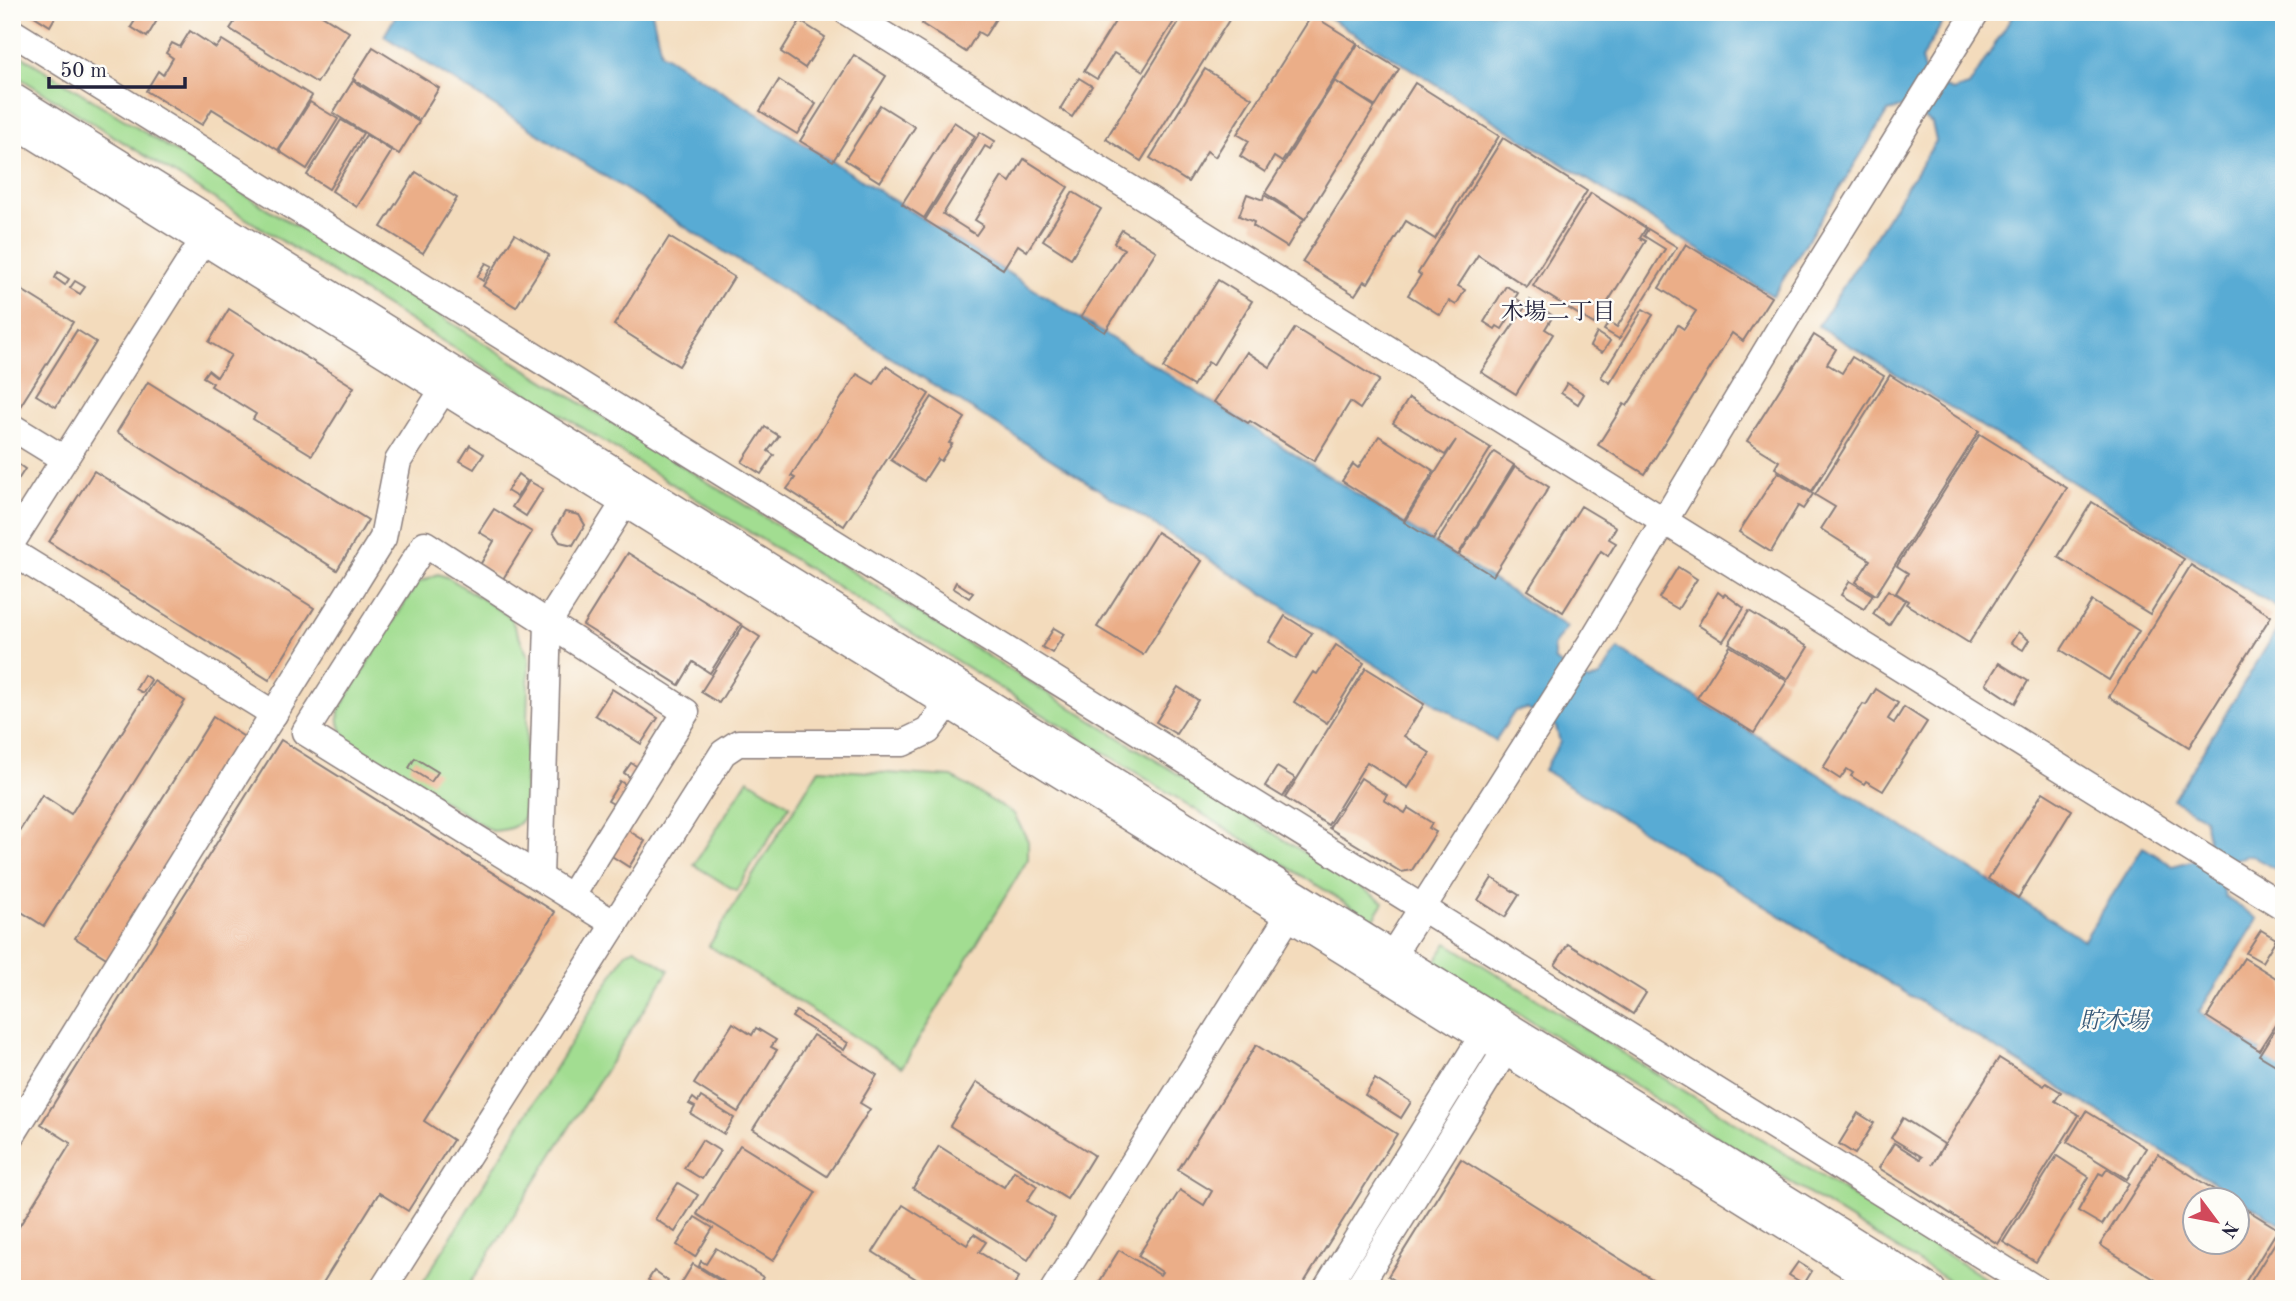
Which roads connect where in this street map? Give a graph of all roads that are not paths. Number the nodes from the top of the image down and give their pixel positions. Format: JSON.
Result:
{"nodes":[{"id":1,"x":848,"y":12,"type":"edge"},
{"id":2,"x":1976,"y":12,"type":"edge"},
{"id":3,"x":12,"y":32,"type":"edge"},
{"id":4,"x":12,"y":96,"type":"edge"},
{"id":5,"x":12,"y":122,"type":"edge"},
{"id":6,"x":209,"y":231,"type":"junction"},
{"id":7,"x":443,"y":390,"type":"junction"},
{"id":8,"x":12,"y":428,"type":"edge"},
{"id":9,"x":64,"y":459,"type":"junction"},
{"id":10,"x":630,"y":494,"type":"junction"},
{"id":11,"x":1662,"y":521,"type":"junction"},
{"id":12,"x":12,"y":542,"type":"edge"},
{"id":13,"x":12,"y":552,"type":"edge"},
{"id":14,"x":548,"y":623,"type":"junction"},
{"id":15,"x":954,"y":696,"type":"junction"},
{"id":16,"x":274,"y":713,"type":"junction"},
{"id":17,"x":540,"y":877,"type":"junction"},
{"id":18,"x":571,"y":897,"type":"junction"},
{"id":19,"x":1295,"y":906,"type":"junction"},
{"id":20,"x":2282,"y":906,"type":"edge"},
{"id":21,"x":1422,"y":907,"type":"junction"},
{"id":22,"x":615,"y":924,"type":"junction"},
{"id":23,"x":1393,"y":954,"type":"junction"},
{"id":24,"x":1488,"y":1027,"type":"junction"},
{"id":25,"x":1511,"y":1041,"type":"junction"},
{"id":26,"x":12,"y":1135,"type":"edge"},
{"id":27,"x":383,"y":1289,"type":"edge"},
{"id":28,"x":1054,"y":1289,"type":"edge"},
{"id":29,"x":1326,"y":1289,"type":"edge"},
{"id":30,"x":1357,"y":1289,"type":"edge"},
{"id":31,"x":1887,"y":1289,"type":"edge"},
{"id":32,"x":1932,"y":1289,"type":"edge"},
{"id":33,"x":2036,"y":1289,"type":"edge"}],
"edges":[{"from":1,"to":11,"type":"street"},
{"from":2,"to":11,"type":"street"},
{"from":3,"to":21,"type":"street"},
{"from":4,"to":6,"type":"street"},
{"from":5,"to":6,"type":"street"},
{"from":6,"to":7,"type":"street"},
{"from":6,"to":9,"type":"street"},
{"from":6,"to":10,"type":"street"},
{"from":7,"to":10,"type":"street"},
{"from":7,"to":16,"type":"street"},
{"from":8,"to":9,"type":"street"},
{"from":9,"to":12,"type":"street"},
{"from":10,"to":14,"type":"street"},
{"from":10,"to":15,"type":"street"},
{"from":11,"to":20,"type":"street"},
{"from":11,"to":21,"type":"street"},
{"from":13,"to":16,"type":"street"},
{"from":14,"to":17,"type":"street"},
{"from":14,"to":17,"type":"street"},
{"from":14,"to":18,"type":"street"},
{"from":15,"to":19,"type":"street"},
{"from":15,"to":22,"type":"street"},
{"from":16,"to":26,"type":"street"},
{"from":17,"to":18,"type":"street"},
{"from":18,"to":22,"type":"street"},
{"from":19,"to":23,"type":"street"},
{"from":19,"to":24,"type":"street"},
{"from":19,"to":28,"type":"street"},
{"from":21,"to":23,"type":"street"},
{"from":21,"to":33,"type":"street"},
{"from":22,"to":27,"type":"street"},
{"from":23,"to":24,"type":"street"},
{"from":24,"to":25,"type":"street"},
{"from":24,"to":29,"type":"street"},
{"from":25,"to":30,"type":"street"},
{"from":25,"to":31,"type":"street"},
{"from":25,"to":32,"type":"street"}]}
